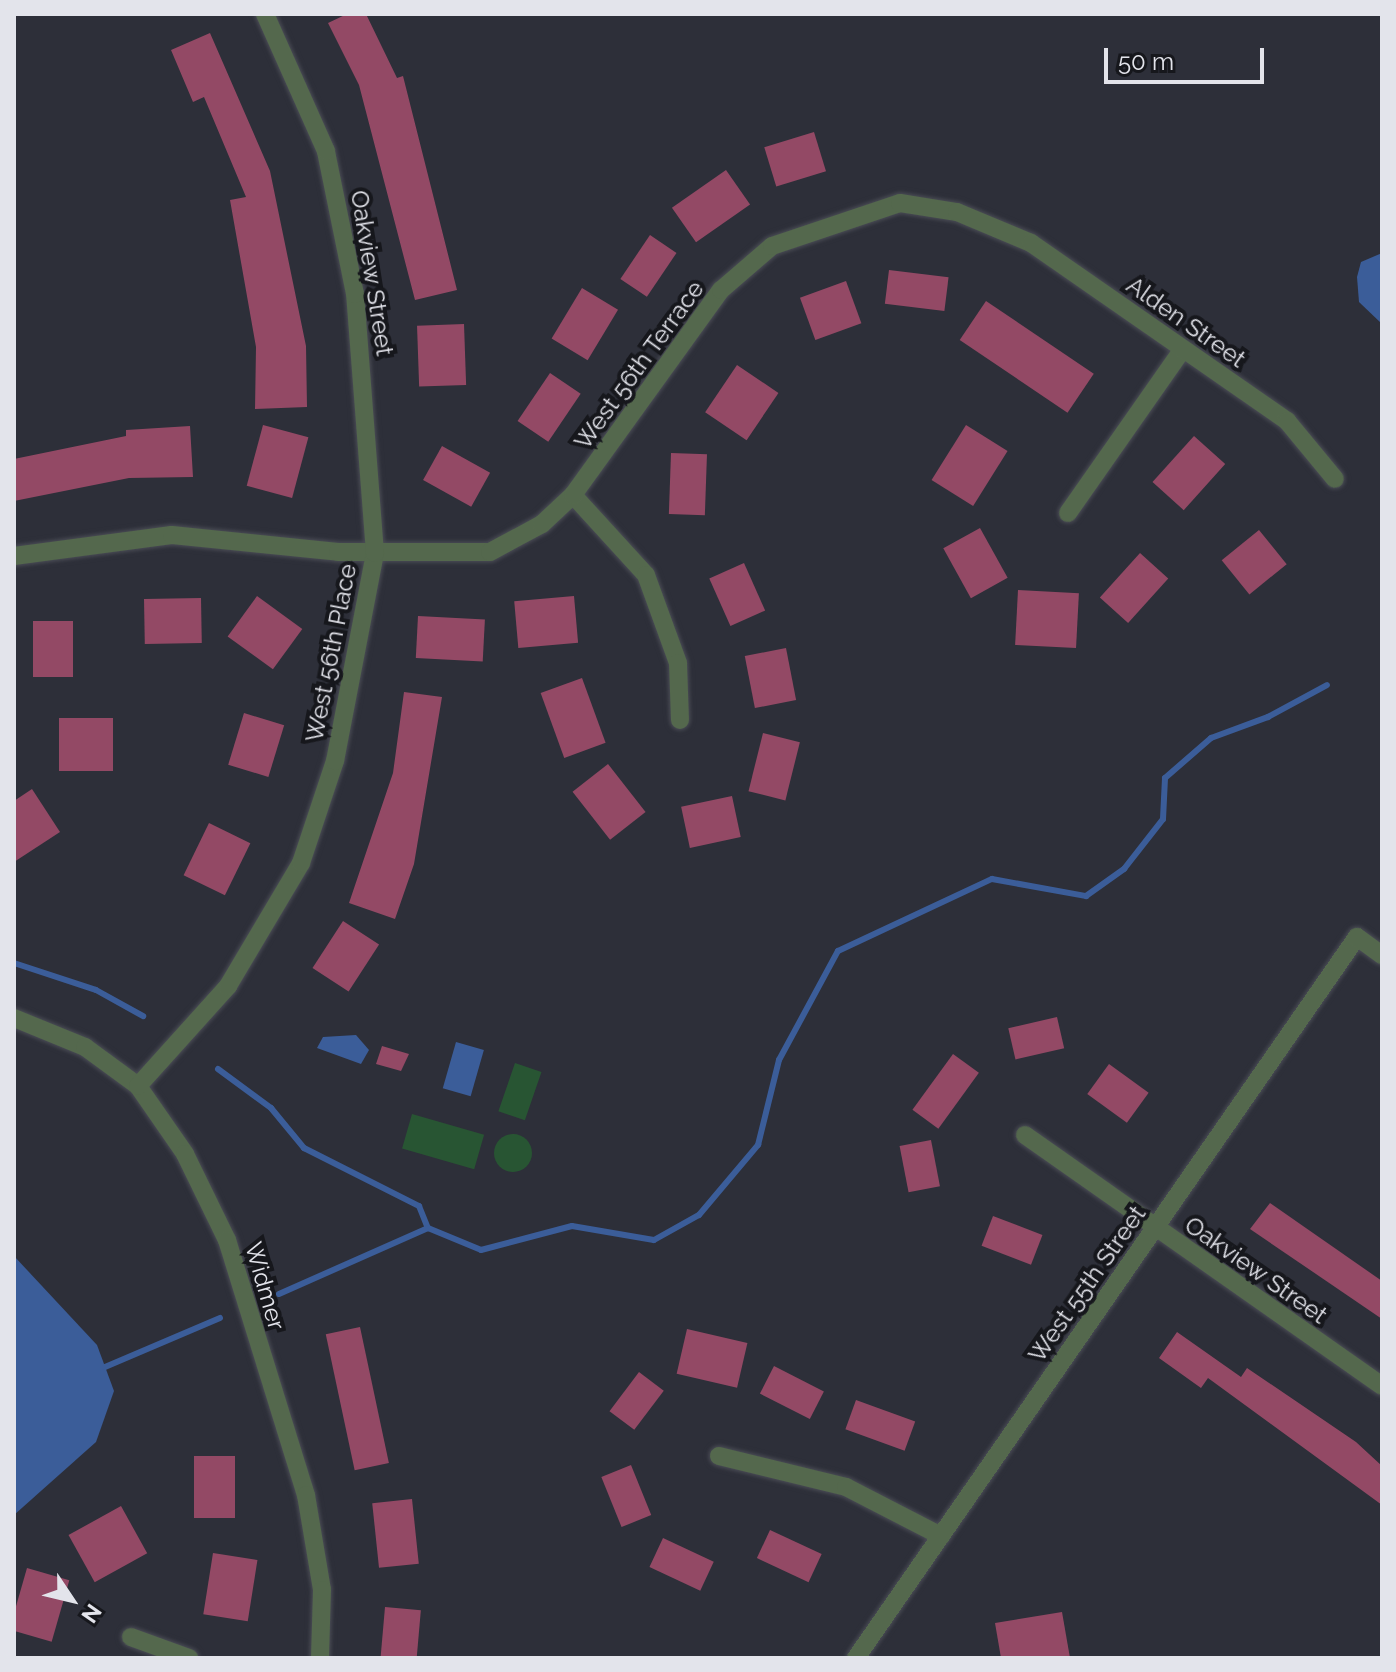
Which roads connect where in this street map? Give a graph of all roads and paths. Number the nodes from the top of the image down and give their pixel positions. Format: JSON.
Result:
{"nodes":[{"id":1,"x":265,"y":14,"type":"edge"},
{"id":2,"x":993,"y":227,"type":"joint"},
{"id":3,"x":1183,"y":349,"type":"junction"},
{"id":4,"x":1335,"y":479,"type":"dead end"},
{"id":5,"x":573,"y":495,"type":"junction"},
{"id":6,"x":1068,"y":513,"type":"dead end"},
{"id":7,"x":375,"y":553,"type":"junction"},
{"id":8,"x":14,"y":556,"type":"edge"},
{"id":9,"x":680,"y":720,"type":"dead end"},
{"id":10,"x":1382,"y":955,"type":"edge"},
{"id":11,"x":14,"y":1018,"type":"edge"},
{"id":12,"x":138,"y":1086,"type":"junction"},
{"id":13,"x":1025,"y":1135,"type":"dead end"},
{"id":14,"x":1155,"y":1228,"type":"junction"},
{"id":15,"x":1382,"y":1386,"type":"edge"},
{"id":16,"x":719,"y":1456,"type":"dead end"},
{"id":17,"x":941,"y":1536,"type":"junction"},
{"id":18,"x":131,"y":1637,"type":"dead end"},
{"id":19,"x":189,"y":1658,"type":"edge"},
{"id":20,"x":320,"y":1658,"type":"edge"},
{"id":21,"x":856,"y":1658,"type":"edge"}],
"edges":[{"from":1,"to":7,"type":"street","name":"Oakview Street"},
{"from":2,"to":3,"type":"street","name":"Alden Street"},
{"from":2,"to":5,"type":"street","name":"West 56th Terrace"},
{"from":3,"to":4,"type":"street","name":"Alden Street"},
{"from":3,"to":6,"type":"street"},
{"from":5,"to":7,"type":"street","name":"West 56th Terrace"},
{"from":5,"to":9,"type":"street"},
{"from":7,"to":8,"type":"street","name":"West 56th Terrace"},
{"from":7,"to":12,"type":"street","name":"West 56th Place"},
{"from":10,"to":14,"type":"street","name":"West 55th Street"},
{"from":11,"to":12,"type":"street","name":"Widmer"},
{"from":12,"to":20,"type":"street","name":"Widmer"},
{"from":13,"to":14,"type":"street","name":"Oakview Street"},
{"from":14,"to":15,"type":"street","name":"Oakview Street"},
{"from":14,"to":17,"type":"street","name":"West 55th Street"},
{"from":16,"to":17,"type":"street"},
{"from":17,"to":21,"type":"street","name":"West 55th Street"},
{"from":18,"to":19,"type":"street"}]}
